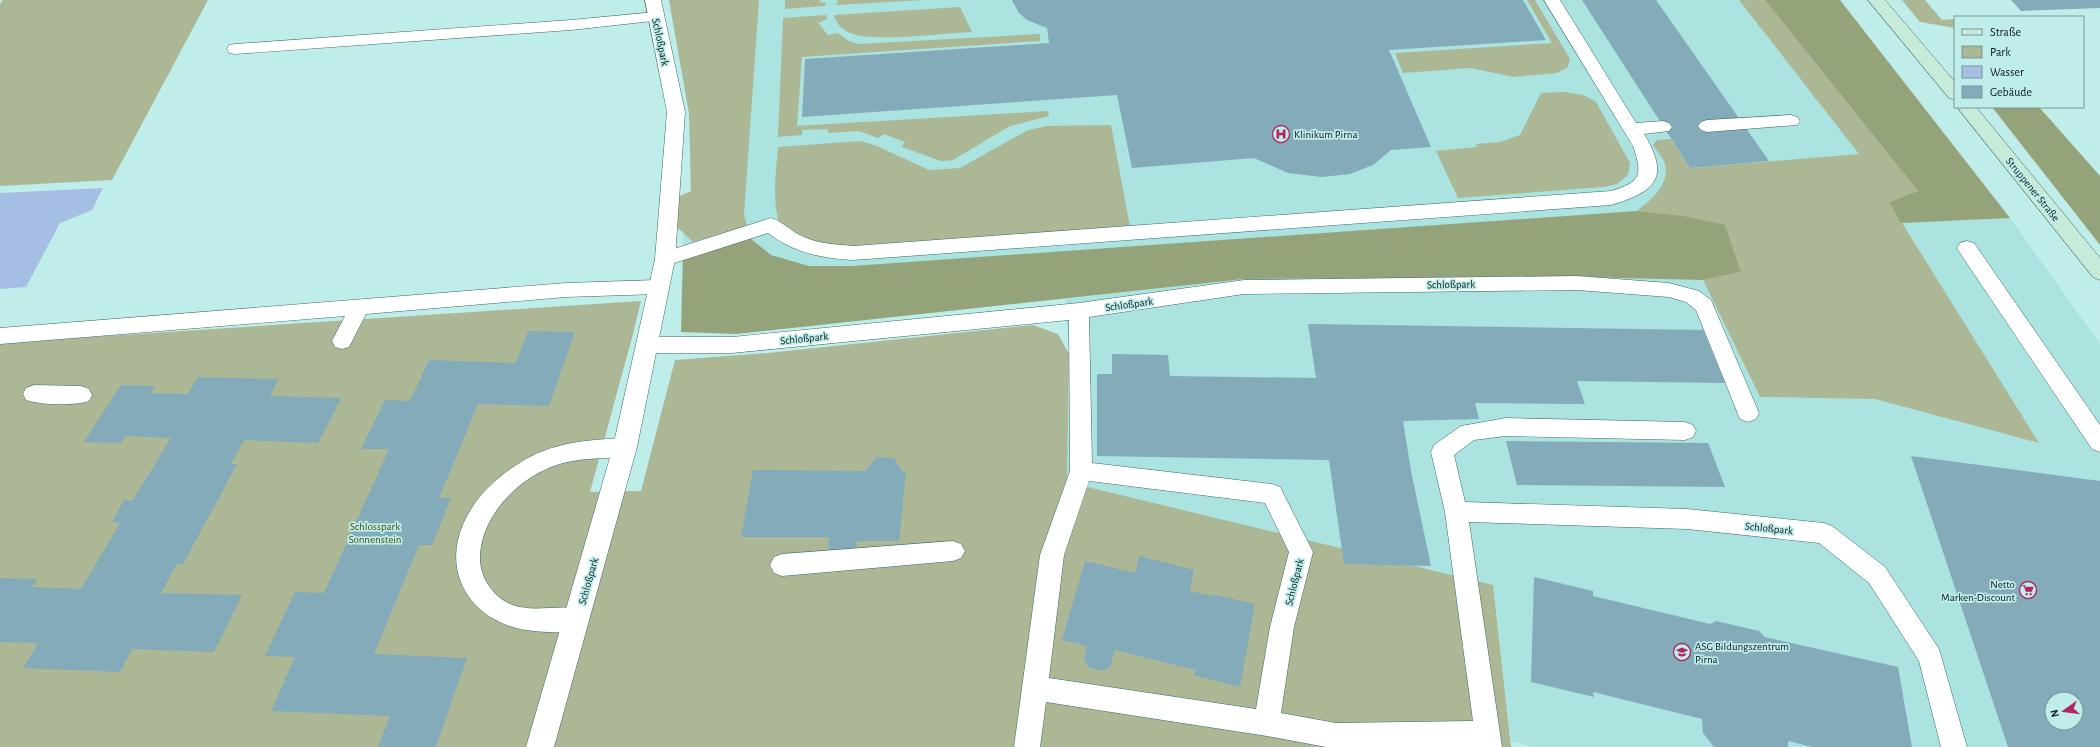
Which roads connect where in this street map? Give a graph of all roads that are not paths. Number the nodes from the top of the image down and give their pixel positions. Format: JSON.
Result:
{"nodes":[{"id":1,"x":1552,"y":0,"type":"edge"},
{"id":2,"x":1876,"y":0,"type":"edge"},
{"id":3,"x":654,"y":8,"type":"edge"},
{"id":4,"x":235,"y":48,"type":"dead end"},
{"id":5,"x":1954,"y":93,"type":"edge"},
{"id":6,"x":1967,"y":108,"type":"edge"},
{"id":7,"x":1791,"y":121,"type":"dead end"},
{"id":8,"x":1707,"y":126,"type":"dead end"},
{"id":9,"x":1663,"y":127,"type":"dead end"},
{"id":10,"x":1631,"y":129,"type":"junction"},
{"id":11,"x":1967,"y":248,"type":"dead end"},
{"id":12,"x":665,"y":259,"type":"junction"},
{"id":13,"x":2100,"y":272,"type":"edge"},
{"id":14,"x":658,"y":287,"type":"junction"},
{"id":15,"x":360,"y":306,"type":"junction"},
{"id":16,"x":1079,"y":311,"type":"junction"},
{"id":17,"x":0,"y":336,"type":"edge"},
{"id":18,"x":342,"y":341,"type":"dead end"},
{"id":19,"x":648,"y":344,"type":"junction"},
{"id":20,"x":34,"y":394,"type":"dead end"},
{"id":21,"x":81,"y":395,"type":"dead end"},
{"id":22,"x":1748,"y":413,"type":"dead end"},
{"id":23,"x":1685,"y":431,"type":"dead end"},
{"id":24,"x":2100,"y":443,"type":"edge"},
{"id":25,"x":625,"y":447,"type":"junction"},
{"id":26,"x":1081,"y":471,"type":"junction"},
{"id":27,"x":1456,"y":512,"type":"junction"},
{"id":28,"x":953,"y":552,"type":"dead end"},
{"id":29,"x":782,"y":565,"type":"dead end"},
{"id":30,"x":577,"y":619,"type":"junction"},
{"id":31,"x":1034,"y":688,"type":"junction"},
{"id":32,"x":1267,"y":723,"type":"junction"},
{"id":33,"x":1488,"y":740,"type":"edge"},
{"id":34,"x":540,"y":747,"type":"edge"},
{"id":35,"x":1028,"y":747,"type":"edge"},
{"id":36,"x":1954,"y":747,"type":"edge"}],
"edges":[{"from":1,"to":10,"type":"lane"},
{"from":2,"to":5,"type":"main road"},
{"from":3,"to":4,"type":"lane"},
{"from":3,"to":12,"type":"street","name":"Schloßpark"},
{"from":6,"to":13,"type":"main road","name":"Struppener Straße"},
{"from":7,"to":8,"type":"lane"},
{"from":9,"to":10,"type":"lane"},
{"from":10,"to":12,"type":"lane"},
{"from":11,"to":24,"type":"lane"},
{"from":12,"to":14,"type":"street","name":"Schloßpark"},
{"from":14,"to":15,"type":"lane"},
{"from":14,"to":19,"type":"street","name":"Schloßpark"},
{"from":15,"to":17,"type":"lane"},
{"from":15,"to":18,"type":"lane"},
{"from":16,"to":19,"type":"lane","name":"Schloßpark"},
{"from":16,"to":22,"type":"lane","name":"Schloßpark"},
{"from":16,"to":26,"type":"lane"},
{"from":19,"to":25,"type":"street","name":"Schloßpark"},
{"from":20,"to":21,"type":"lane"},
{"from":23,"to":27,"type":"lane"},
{"from":25,"to":30,"type":"street","name":"Schloßpark"},
{"from":25,"to":30,"type":"lane"},
{"from":26,"to":31,"type":"lane"},
{"from":26,"to":32,"type":"lane","name":"Schloßpark"},
{"from":27,"to":33,"type":"lane"},
{"from":27,"to":36,"type":"lane","name":"Schloßpark"},
{"from":28,"to":29,"type":"lane"},
{"from":30,"to":34,"type":"street","name":"Schloßpark"},
{"from":31,"to":32,"type":"lane"},
{"from":31,"to":35,"type":"lane"},
{"from":32,"to":33,"type":"lane"}]}
